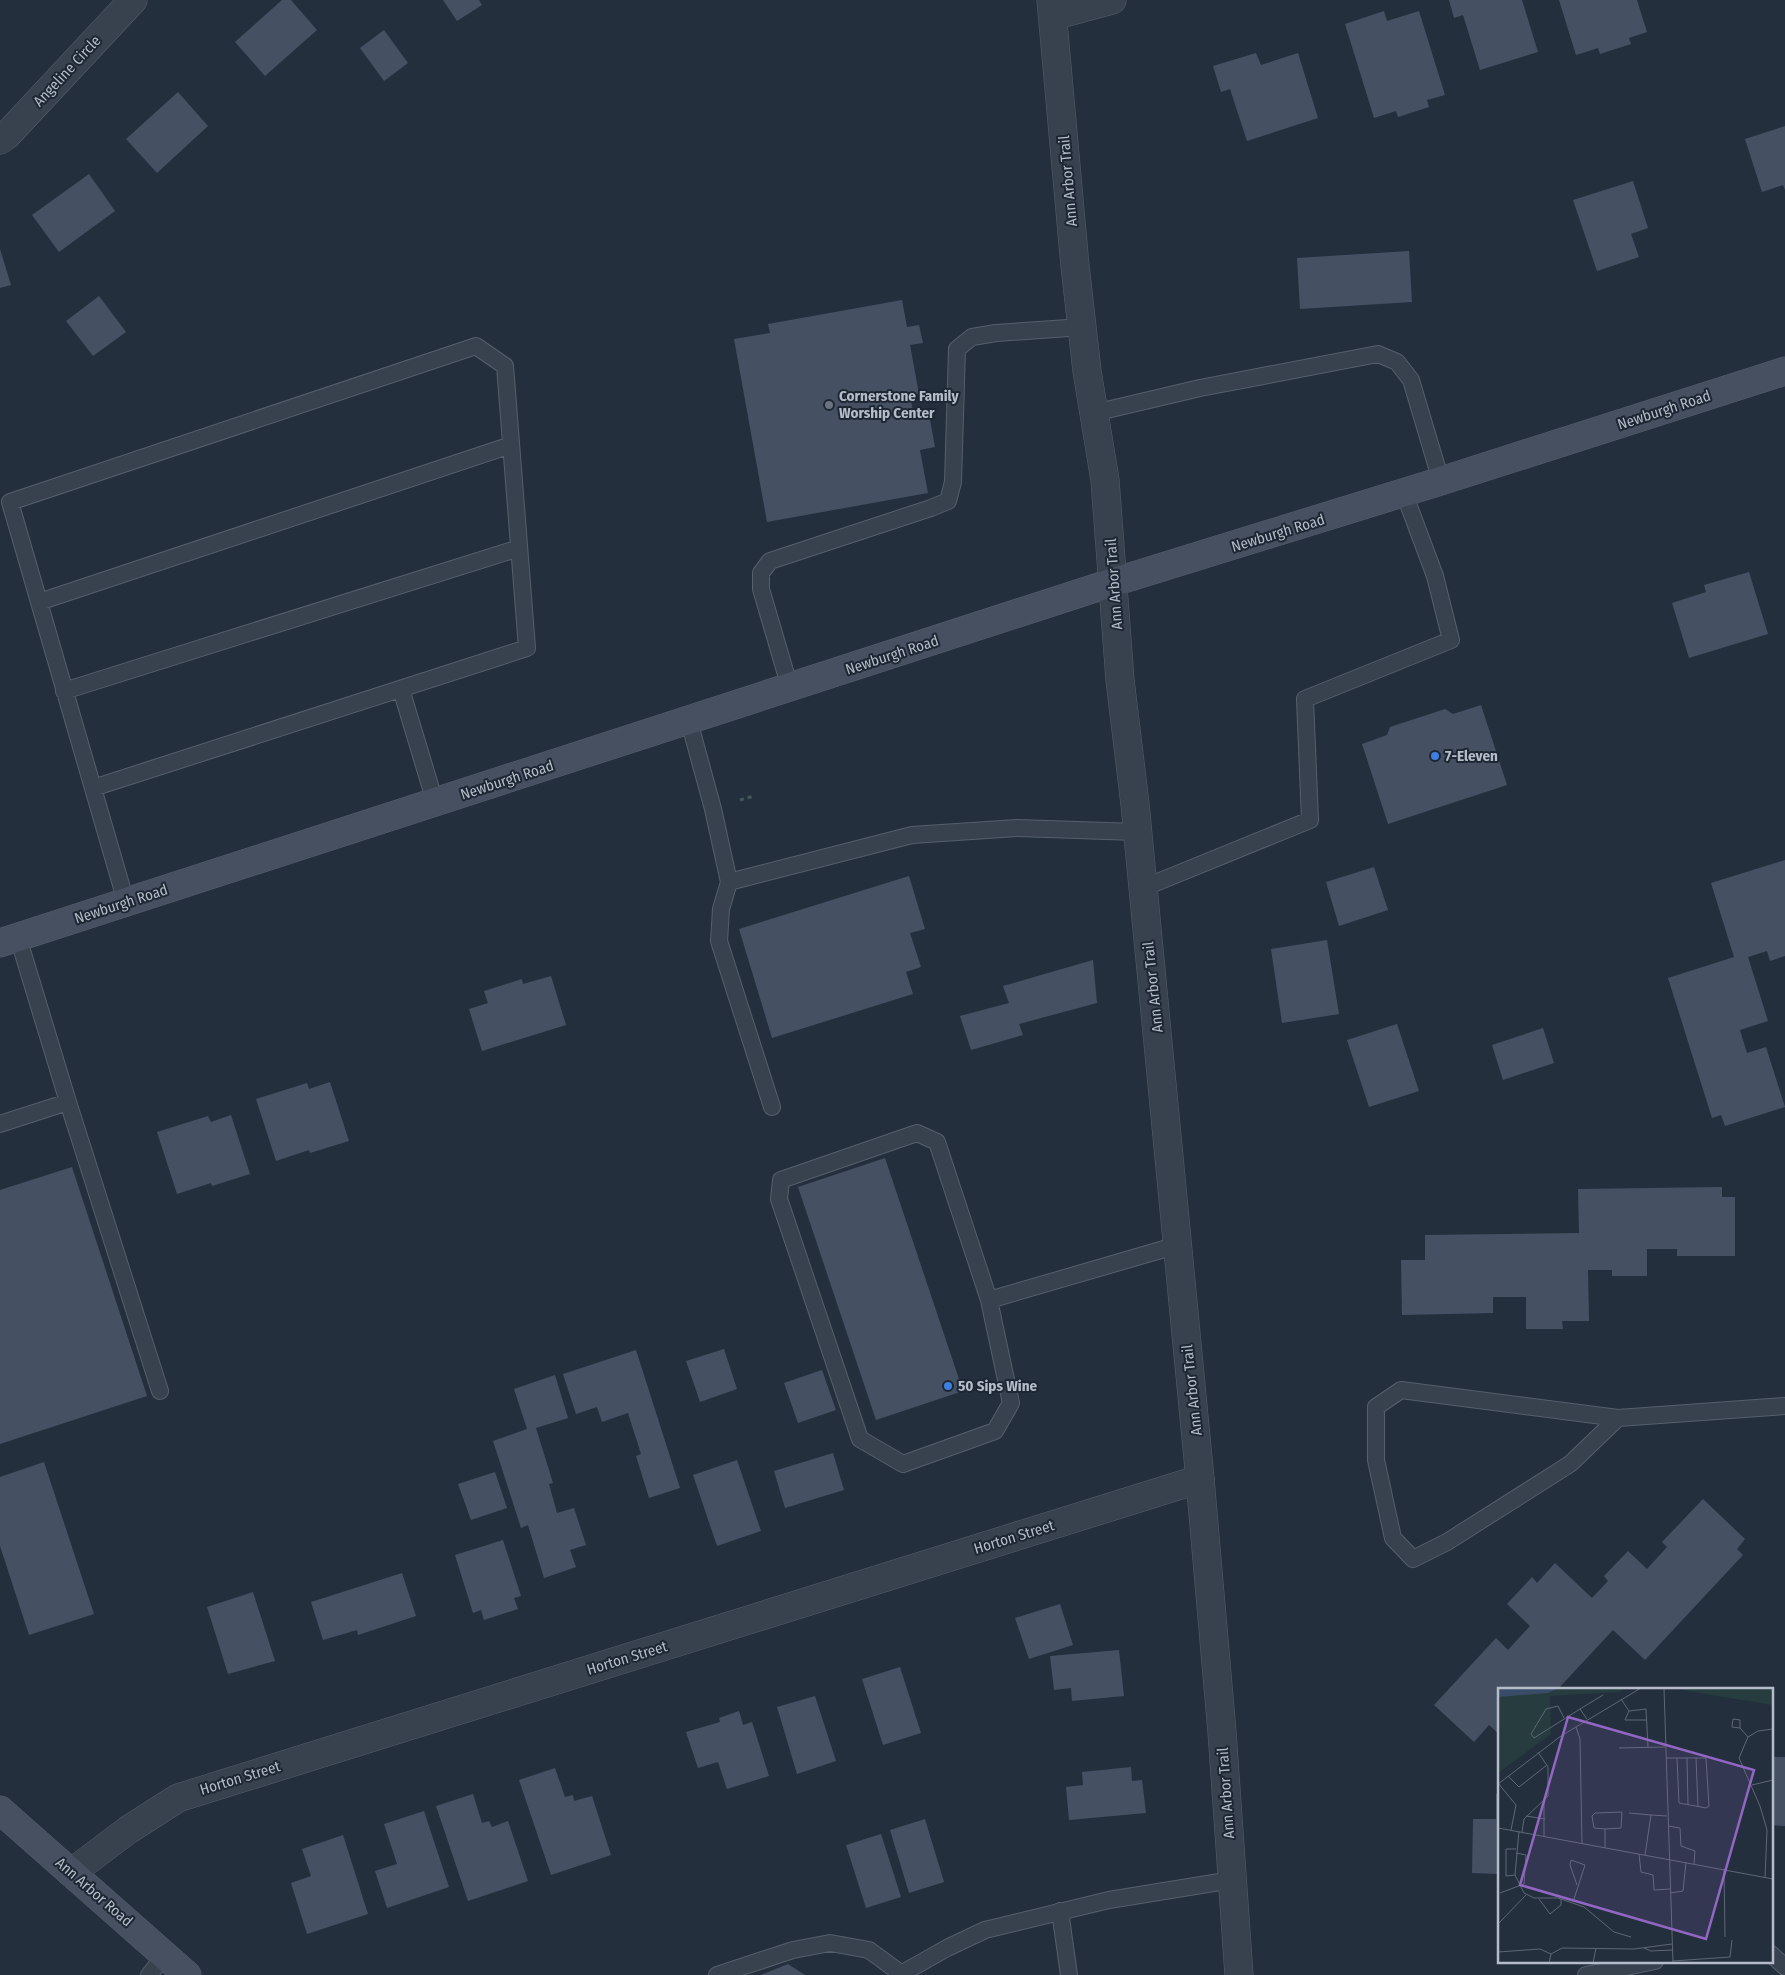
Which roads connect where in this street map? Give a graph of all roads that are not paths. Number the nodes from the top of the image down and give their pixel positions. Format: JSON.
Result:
{"nodes":[{"id":1,"x":133,"y":0,"type":"edge"},
{"id":2,"x":1112,"y":0,"type":"edge"},
{"id":3,"x":1052,"y":8,"type":"edge"},
{"id":4,"x":0,"y":140,"type":"edge"},
{"id":5,"x":1083,"y":327,"type":"junction"},
{"id":6,"x":1785,"y":371,"type":"edge"},
{"id":7,"x":1094,"y":412,"type":"junction"},
{"id":8,"x":511,"y":445,"type":"junction"},
{"id":9,"x":1441,"y":481,"type":"junction"},
{"id":10,"x":1404,"y":493,"type":"junction"},
{"id":11,"x":519,"y":548,"type":"junction"},
{"id":12,"x":1114,"y":582,"type":"junction"},
{"id":13,"x":39,"y":602,"type":"junction"},
{"id":14,"x":790,"y":688,"type":"junction"},
{"id":15,"x":401,"y":689,"type":"junction"},
{"id":16,"x":64,"y":692,"type":"junction"},
{"id":17,"x":689,"y":721,"type":"junction"},
{"id":18,"x":93,"y":788,"type":"junction"},
{"id":19,"x":435,"y":802,"type":"junction"},
{"id":20,"x":1137,"y":832,"type":"junction"},
{"id":21,"x":728,"y":882,"type":"junction"},
{"id":22,"x":1143,"y":888,"type":"junction"},
{"id":23,"x":126,"y":902,"type":"junction"},
{"id":24,"x":9,"y":940,"type":"edge"},
{"id":25,"x":68,"y":1102,"type":"junction"},
{"id":26,"x":772,"y":1107,"type":"dead end"},
{"id":27,"x":0,"y":1124,"type":"edge"},
{"id":28,"x":1178,"y":1245,"type":"junction"},
{"id":29,"x":989,"y":1300,"type":"junction"},
{"id":30,"x":160,"y":1390,"type":"dead end"},
{"id":31,"x":1785,"y":1406,"type":"edge"},
{"id":32,"x":1618,"y":1418,"type":"junction"},
{"id":33,"x":1200,"y":1479,"type":"junction"},
{"id":34,"x":0,"y":1810,"type":"edge"},
{"id":35,"x":71,"y":1873,"type":"junction"},
{"id":36,"x":1232,"y":1880,"type":"junction"},
{"id":37,"x":1060,"y":1911,"type":"junction"},
{"id":38,"x":1772,"y":1955,"type":"edge"},
{"id":39,"x":1650,"y":1962,"type":"edge"},
{"id":40,"x":157,"y":1965,"type":"edge"},
{"id":41,"x":1785,"y":1967,"type":"edge"},
{"id":42,"x":902,"y":1974,"type":"edge"},
{"id":43,"x":187,"y":1975,"type":"edge"},
{"id":44,"x":717,"y":1975,"type":"edge"},
{"id":45,"x":1069,"y":1975,"type":"edge"},
{"id":46,"x":1239,"y":1975,"type":"edge"},
{"id":47,"x":1586,"y":1975,"type":"edge"}],
"edges":[{"from":1,"to":4,"type":"street","name":"Angeline Circle"},
{"from":2,"to":3,"type":"street"},
{"from":3,"to":5,"type":"street","name":"Ann Arbor Trail"},
{"from":5,"to":7,"type":"street","name":"Ann Arbor Trail"},
{"from":5,"to":14,"type":"lane"},
{"from":6,"to":9,"type":"main road","name":"Newburgh Road"},
{"from":7,"to":9,"type":"lane"},
{"from":7,"to":12,"type":"street","name":"Ann Arbor Trail"},
{"from":8,"to":11,"type":"lane"},
{"from":8,"to":13,"type":"lane"},
{"from":8,"to":13,"type":"lane"},
{"from":9,"to":10,"type":"main road","name":"Newburgh Road"},
{"from":10,"to":12,"type":"main road","name":"Newburgh Road"},
{"from":10,"to":22,"type":"lane"},
{"from":11,"to":15,"type":"lane"},
{"from":11,"to":16,"type":"lane"},
{"from":12,"to":14,"type":"main road","name":"Newburgh Road"},
{"from":12,"to":20,"type":"street","name":"Ann Arbor Trail"},
{"from":13,"to":16,"type":"lane"},
{"from":14,"to":17,"type":"main road","name":"Newburgh Road"},
{"from":15,"to":18,"type":"lane"},
{"from":15,"to":19,"type":"lane"},
{"from":16,"to":18,"type":"lane"},
{"from":17,"to":19,"type":"main road","name":"Newburgh Road"},
{"from":17,"to":21,"type":"lane"},
{"from":18,"to":23,"type":"lane"},
{"from":19,"to":23,"type":"main road","name":"Newburgh Road"},
{"from":20,"to":21,"type":"lane"},
{"from":20,"to":22,"type":"street","name":"Ann Arbor Trail"},
{"from":21,"to":26,"type":"lane"},
{"from":22,"to":28,"type":"street","name":"Ann Arbor Trail"},
{"from":23,"to":24,"type":"main road","name":"Newburgh Road"},
{"from":24,"to":25,"type":"lane"},
{"from":25,"to":27,"type":"lane"},
{"from":25,"to":30,"type":"lane"},
{"from":28,"to":29,"type":"lane"},
{"from":28,"to":33,"type":"street","name":"Ann Arbor Trail"},
{"from":29,"to":29,"type":"lane"},
{"from":31,"to":32,"type":"lane"},
{"from":32,"to":32,"type":"lane"},
{"from":33,"to":35,"type":"street","name":"Horton Street"},
{"from":33,"to":36,"type":"street","name":"Ann Arbor Trail"},
{"from":34,"to":35,"type":"main road","name":"Ann Arbor Road"},
{"from":35,"to":40,"type":"main road","name":"Ann Arbor Road"},
{"from":36,"to":37,"type":"lane"},
{"from":36,"to":46,"type":"street","name":"Ann Arbor Trail"},
{"from":37,"to":42,"type":"lane"},
{"from":37,"to":45,"type":"lane"},
{"from":38,"to":41,"type":"lane"},
{"from":39,"to":47,"type":"lane"},
{"from":40,"to":43,"type":"main road","name":"Ann Arbor Road"},
{"from":42,"to":44,"type":"lane"}]}
